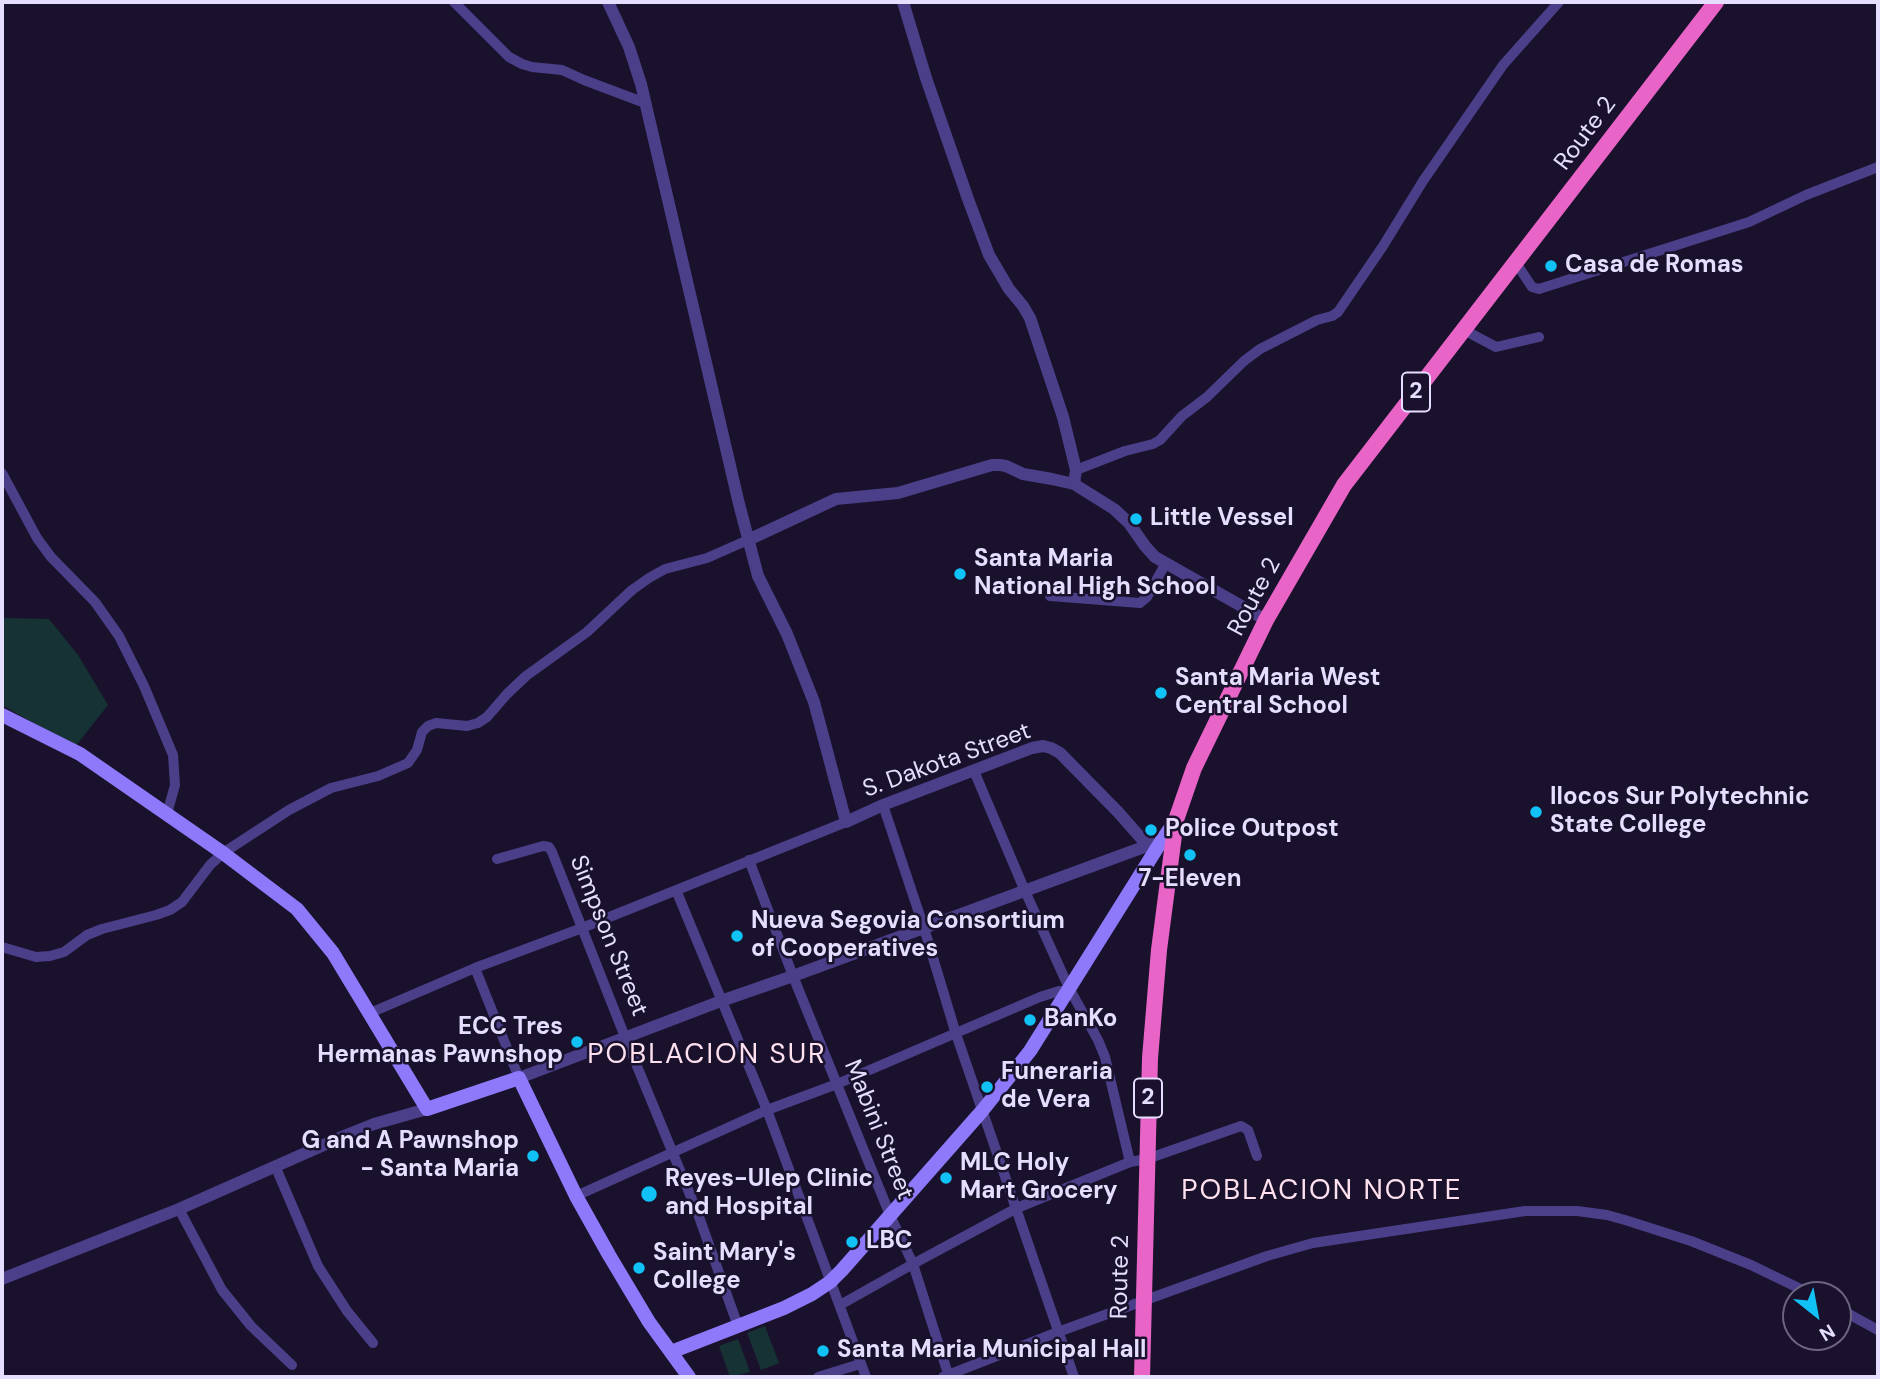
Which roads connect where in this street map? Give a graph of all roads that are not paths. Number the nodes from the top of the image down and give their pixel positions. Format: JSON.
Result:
{"nodes":[{"id":1,"x":454,"y":2,"type":"edge"},
{"id":2,"x":608,"y":2,"type":"edge"},
{"id":3,"x":903,"y":2,"type":"edge"},
{"id":4,"x":1559,"y":2,"type":"edge"},
{"id":5,"x":1716,"y":2,"type":"edge"},
{"id":6,"x":645,"y":103,"type":"junction"},
{"id":7,"x":1878,"y":167,"type":"edge"},
{"id":8,"x":1516,"y":263,"type":"junction"},
{"id":9,"x":1464,"y":330,"type":"junction"},
{"id":10,"x":1539,"y":337,"type":"dead end"},
{"id":11,"x":1076,"y":470,"type":"junction"},
{"id":12,"x":2,"y":473,"type":"edge"},
{"id":13,"x":1074,"y":484,"type":"junction"},
{"id":14,"x":747,"y":536,"type":"junction"},
{"id":15,"x":1166,"y":564,"type":"junction"},
{"id":16,"x":1050,"y":596,"type":"dead end"},
{"id":17,"x":1266,"y":620,"type":"junction"},
{"id":18,"x":2,"y":715,"type":"edge"},
{"id":19,"x":974,"y":771,"type":"junction"},
{"id":20,"x":883,"y":805,"type":"junction"},
{"id":21,"x":167,"y":814,"type":"junction"},
{"id":22,"x":1177,"y":820,"type":"junction"},
{"id":23,"x":846,"y":822,"type":"junction"},
{"id":24,"x":1155,"y":843,"type":"junction"},
{"id":25,"x":223,"y":853,"type":"junction"},
{"id":26,"x":497,"y":859,"type":"dead end"},
{"id":27,"x":749,"y":860,"type":"junction"},
{"id":28,"x":676,"y":890,"type":"junction"},
{"id":29,"x":1025,"y":891,"type":"junction"},
{"id":30,"x":582,"y":928,"type":"junction"},
{"id":31,"x":924,"y":928,"type":"junction"},
{"id":32,"x":2,"y":947,"type":"edge"},
{"id":33,"x":475,"y":968,"type":"junction"},
{"id":34,"x":793,"y":976,"type":"junction"},
{"id":35,"x":1068,"y":990,"type":"junction"},
{"id":36,"x":721,"y":1001,"type":"junction"},
{"id":37,"x":370,"y":1013,"type":"junction"},
{"id":38,"x":956,"y":1034,"type":"junction"},
{"id":39,"x":625,"y":1037,"type":"junction"},
{"id":40,"x":519,"y":1078,"type":"junction"},
{"id":41,"x":837,"y":1084,"type":"junction"},
{"id":42,"x":427,"y":1109,"type":"junction"},
{"id":43,"x":768,"y":1110,"type":"junction"},
{"id":44,"x":982,"y":1111,"type":"junction"},
{"id":45,"x":673,"y":1153,"type":"junction"},
{"id":46,"x":1257,"y":1156,"type":"dead end"},
{"id":47,"x":1147,"y":1159,"type":"junction"},
{"id":48,"x":1130,"y":1162,"type":"junction"},
{"id":49,"x":276,"y":1168,"type":"junction"},
{"id":50,"x":576,"y":1196,"type":"junction"},
{"id":51,"x":1017,"y":1208,"type":"junction"},
{"id":52,"x":178,"y":1209,"type":"junction"},
{"id":53,"x":890,"y":1215,"type":"junction"},
{"id":54,"x":913,"y":1264,"type":"junction"},
{"id":55,"x":2,"y":1279,"type":"edge"},
{"id":56,"x":1785,"y":1281,"type":"edge"},
{"id":57,"x":830,"y":1282,"type":"junction"},
{"id":58,"x":1143,"y":1301,"type":"junction"},
{"id":59,"x":840,"y":1305,"type":"junction"},
{"id":60,"x":1852,"y":1316,"type":"edge"},
{"id":61,"x":738,"y":1326,"type":"junction"},
{"id":62,"x":1878,"y":1330,"type":"edge"},
{"id":63,"x":1058,"y":1332,"type":"junction"},
{"id":64,"x":373,"y":1343,"type":"dead end"},
{"id":65,"x":671,"y":1352,"type":"junction"},
{"id":66,"x":860,"y":1364,"type":"junction"},
{"id":67,"x":292,"y":1366,"type":"dead end"},
{"id":68,"x":689,"y":1377,"type":"edge"},
{"id":69,"x":818,"y":1377,"type":"edge"},
{"id":70,"x":866,"y":1377,"type":"edge"},
{"id":71,"x":947,"y":1377,"type":"edge"},
{"id":72,"x":1074,"y":1377,"type":"edge"},
{"id":73,"x":1142,"y":1377,"type":"edge"}],
"edges":[{"from":1,"to":6,"type":"street"},
{"from":2,"to":6,"type":"street"},
{"from":3,"to":11,"type":"street"},
{"from":4,"to":11,"type":"street"},
{"from":5,"to":8,"type":"highway","name":"Route 2","number":"2"},
{"from":6,"to":14,"type":"street"},
{"from":7,"to":8,"type":"street"},
{"from":8,"to":9,"type":"highway","name":"Route 2","number":"2"},
{"from":9,"to":10,"type":"street"},
{"from":9,"to":17,"type":"highway","name":"Route 2","number":"2"},
{"from":11,"to":13,"type":"street"},
{"from":12,"to":21,"type":"street"},
{"from":13,"to":14,"type":"street"},
{"from":13,"to":15,"type":"street"},
{"from":14,"to":23,"type":"street"},
{"from":14,"to":25,"type":"street"},
{"from":15,"to":16,"type":"street"},
{"from":15,"to":17,"type":"street"},
{"from":17,"to":22,"type":"highway","name":"Route 2","number":"2"},
{"from":18,"to":21,"type":"main road"},
{"from":19,"to":20,"type":"street","name":"S. Dakota Street"},
{"from":19,"to":24,"type":"street","name":"S. Dakota Street"},
{"from":19,"to":29,"type":"street"},
{"from":20,"to":23,"type":"street","name":"S. Dakota Street"},
{"from":20,"to":31,"type":"street"},
{"from":21,"to":25,"type":"main road"},
{"from":22,"to":24,"type":"main road"},
{"from":22,"to":47,"type":"highway","name":"Route 2","number":"2"},
{"from":23,"to":27,"type":"street"},
{"from":24,"to":29,"type":"street"},
{"from":24,"to":35,"type":"main road"},
{"from":25,"to":32,"type":"street"},
{"from":25,"to":37,"type":"main road"},
{"from":26,"to":30,"type":"street","name":"Simpson Street"},
{"from":27,"to":28,"type":"street"},
{"from":27,"to":34,"type":"street","name":"Mabini Street"},
{"from":28,"to":30,"type":"street"},
{"from":28,"to":36,"type":"street"},
{"from":29,"to":31,"type":"street"},
{"from":29,"to":35,"type":"street"},
{"from":30,"to":33,"type":"street"},
{"from":30,"to":39,"type":"street","name":"Simpson Street"},
{"from":31,"to":34,"type":"street"},
{"from":31,"to":38,"type":"street"},
{"from":33,"to":37,"type":"street"},
{"from":33,"to":40,"type":"street"},
{"from":34,"to":36,"type":"street"},
{"from":34,"to":41,"type":"street","name":"Mabini Street"},
{"from":35,"to":38,"type":"street"},
{"from":35,"to":44,"type":"main road"},
{"from":35,"to":48,"type":"street"},
{"from":36,"to":39,"type":"street"},
{"from":36,"to":43,"type":"street"},
{"from":37,"to":42,"type":"main road"},
{"from":38,"to":41,"type":"street"},
{"from":38,"to":44,"type":"street"},
{"from":39,"to":40,"type":"street"},
{"from":39,"to":45,"type":"street","name":"Simpson Street"},
{"from":40,"to":42,"type":"main road"},
{"from":40,"to":50,"type":"main road"},
{"from":41,"to":43,"type":"street"},
{"from":41,"to":53,"type":"street","name":"Mabini Street"},
{"from":42,"to":49,"type":"street"},
{"from":43,"to":45,"type":"street"},
{"from":43,"to":57,"type":"street"},
{"from":44,"to":51,"type":"street"},
{"from":44,"to":53,"type":"main road"},
{"from":45,"to":50,"type":"street"},
{"from":45,"to":61,"type":"street","name":"Simpson Street"},
{"from":46,"to":47,"type":"street"},
{"from":47,"to":48,"type":"street"},
{"from":47,"to":58,"type":"highway","name":"Route 2","number":"2"},
{"from":48,"to":51,"type":"street"},
{"from":49,"to":52,"type":"street"},
{"from":49,"to":64,"type":"street"},
{"from":50,"to":65,"type":"main road"},
{"from":51,"to":54,"type":"street"},
{"from":51,"to":63,"type":"street"},
{"from":52,"to":55,"type":"street"},
{"from":52,"to":67,"type":"street"},
{"from":53,"to":54,"type":"street","name":"Mabini Street"},
{"from":53,"to":57,"type":"main road"},
{"from":54,"to":59,"type":"street"},
{"from":54,"to":71,"type":"street","name":"Mabini Street"},
{"from":56,"to":58,"type":"street"},
{"from":57,"to":59,"type":"street"},
{"from":57,"to":61,"type":"main road"},
{"from":58,"to":63,"type":"street"},
{"from":58,"to":73,"type":"highway","name":"Route 2","number":"2"},
{"from":59,"to":66,"type":"street"},
{"from":60,"to":62,"type":"street"},
{"from":61,"to":65,"type":"main road"},
{"from":63,"to":71,"type":"street"},
{"from":63,"to":72,"type":"street"},
{"from":65,"to":68,"type":"main road"},
{"from":66,"to":69,"type":"street"},
{"from":66,"to":70,"type":"street"}]}
